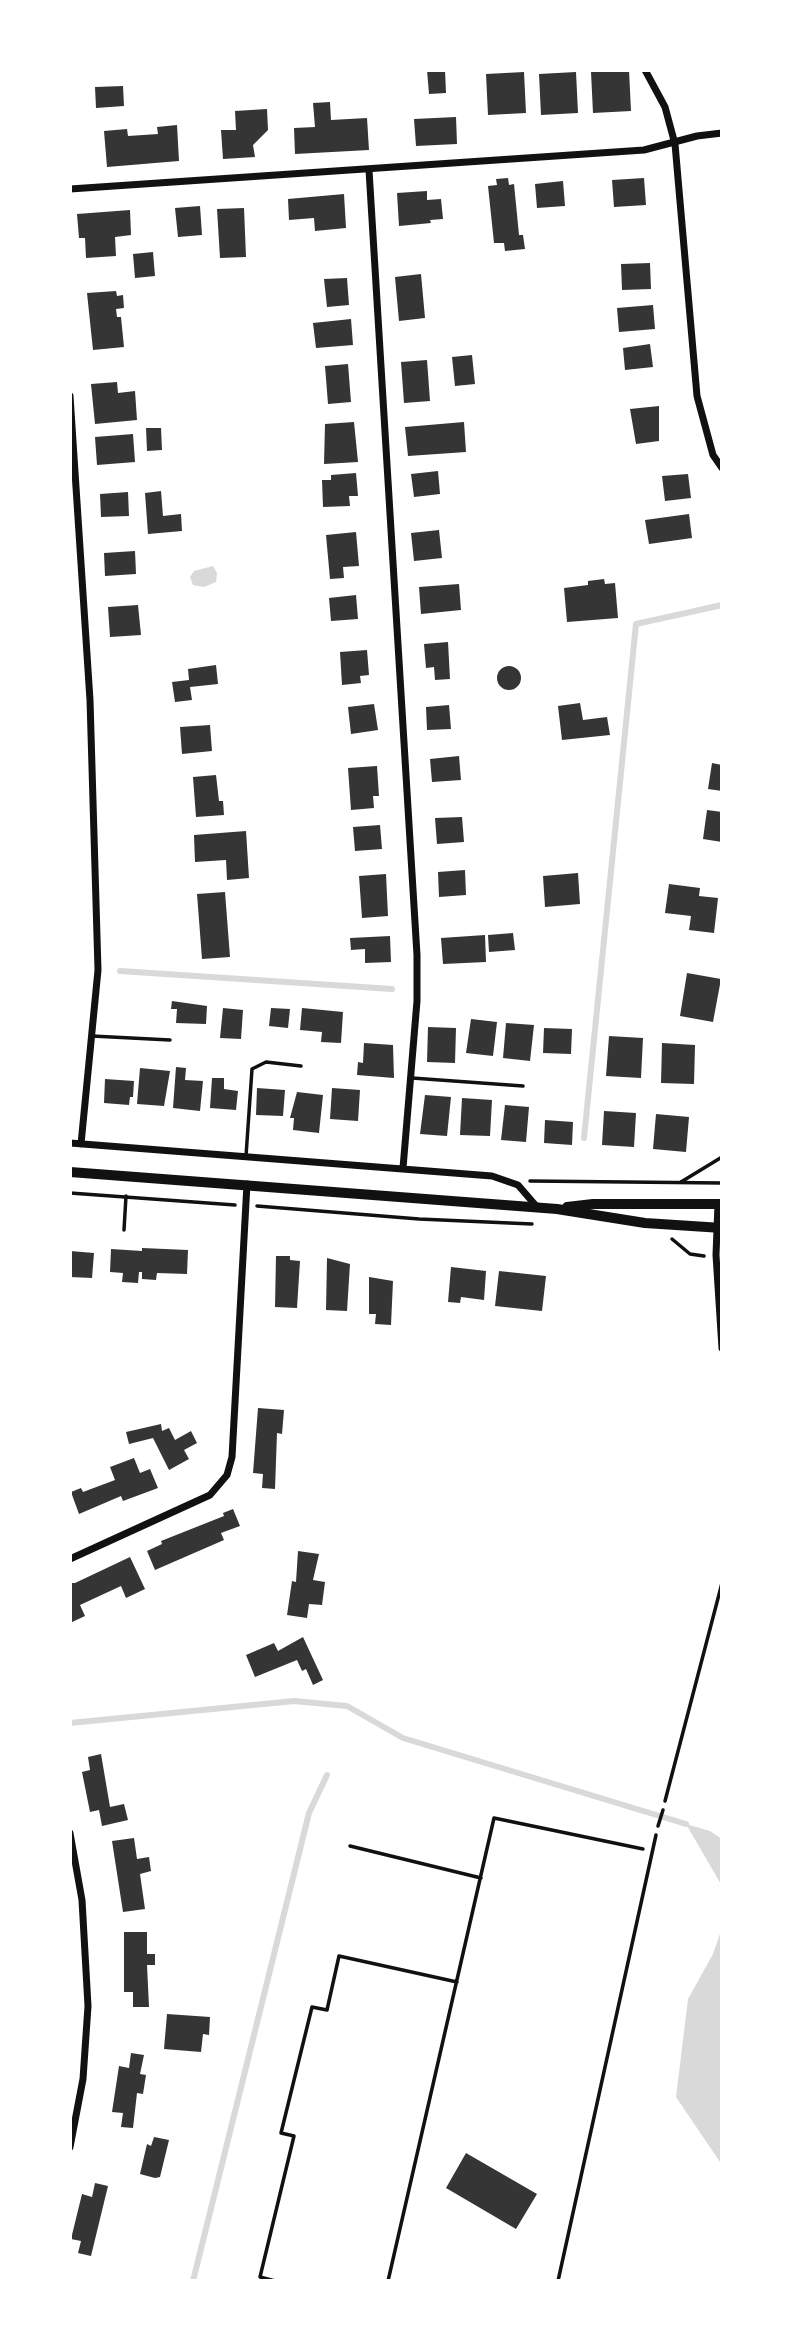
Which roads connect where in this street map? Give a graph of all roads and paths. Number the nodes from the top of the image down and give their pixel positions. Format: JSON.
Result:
{"nodes":[{"id":1,"x":645,"y":70,"type":"edge"},
{"id":2,"x":722,"y":133,"type":"edge"},
{"id":3,"x":675,"y":144,"type":"junction"},
{"id":4,"x":369,"y":170,"type":"junction"},
{"id":5,"x":70,"y":189,"type":"edge"},
{"id":6,"x":70,"y":396,"type":"edge"},
{"id":7,"x":722,"y":468,"type":"edge"},
{"id":8,"x":92,"y":1036,"type":"junction"},
{"id":9,"x":170,"y":1040,"type":"dead end"},
{"id":10,"x":301,"y":1066,"type":"dead end"},
{"id":11,"x":410,"y":1078,"type":"junction"},
{"id":12,"x":523,"y":1086,"type":"dead end"},
{"id":13,"x":70,"y":1143,"type":"edge"},
{"id":14,"x":81,"y":1144,"type":"junction"},
{"id":15,"x":246,"y":1156,"type":"junction"},
{"id":16,"x":722,"y":1157,"type":"edge"},
{"id":17,"x":403,"y":1168,"type":"junction"},
{"id":18,"x":70,"y":1172,"type":"edge"},
{"id":19,"x":507,"y":1180,"type":"junction"},
{"id":20,"x":679,"y":1183,"type":"junction"},
{"id":21,"x":722,"y":1183,"type":"edge"},
{"id":22,"x":247,"y":1184,"type":"junction"},
{"id":23,"x":70,"y":1193,"type":"edge"},
{"id":24,"x":126,"y":1196,"type":"junction"},
{"id":25,"x":720,"y":1204,"type":"edge"},
{"id":26,"x":245,"y":1205,"type":"junction"},
{"id":27,"x":537,"y":1208,"type":"junction"},
{"id":28,"x":557,"y":1209,"type":"junction"},
{"id":29,"x":545,"y":1224,"type":"dead end"},
{"id":30,"x":719,"y":1228,"type":"edge"},
{"id":31,"x":124,"y":1230,"type":"dead end"},
{"id":32,"x":660,"y":1238,"type":"dead end"},
{"id":33,"x":716,"y":1255,"type":"junction"},
{"id":34,"x":722,"y":1348,"type":"edge"},
{"id":35,"x":70,"y":1559,"type":"edge"},
{"id":36,"x":722,"y":1583,"type":"edge"},
{"id":37,"x":665,"y":1801,"type":"joint"},
{"id":38,"x":70,"y":1833,"type":"edge"},
{"id":39,"x":656,"y":1835,"type":"joint"},
{"id":40,"x":350,"y":1846,"type":"dead end"},
{"id":41,"x":652,"y":1851,"type":"junction"},
{"id":42,"x":481,"y":1878,"type":"junction"},
{"id":43,"x":457,"y":1982,"type":"junction"},
{"id":44,"x":70,"y":2147,"type":"edge"},
{"id":45,"x":275,"y":2281,"type":"edge"},
{"id":46,"x":388,"y":2281,"type":"edge"},
{"id":47,"x":558,"y":2281,"type":"edge"}],
"edges":[{"from":1,"to":3,"type":"street"},
{"from":2,"to":3,"type":"street"},
{"from":3,"to":4,"type":"street"},
{"from":3,"to":7,"type":"street"},
{"from":4,"to":5,"type":"street"},
{"from":4,"to":11,"type":"street"},
{"from":6,"to":8,"type":"street"},
{"from":8,"to":9,"type":"lane"},
{"from":8,"to":14,"type":"street"},
{"from":10,"to":15,"type":"lane"},
{"from":11,"to":12,"type":"lane"},
{"from":11,"to":17,"type":"street"},
{"from":13,"to":14,"type":"street"},
{"from":14,"to":15,"type":"street"},
{"from":15,"to":17,"type":"street"},
{"from":16,"to":20,"type":"path"},
{"from":17,"to":19,"type":"street"},
{"from":18,"to":22,"type":"main road"},
{"from":19,"to":20,"type":"path"},
{"from":19,"to":27,"type":"street"},
{"from":20,"to":21,"type":"path"},
{"from":22,"to":26,"type":"street"},
{"from":22,"to":27,"type":"main road"},
{"from":23,"to":24,"type":"path"},
{"from":24,"to":26,"type":"path"},
{"from":24,"to":31,"type":"path"},
{"from":25,"to":28,"type":"main road"},
{"from":25,"to":30,"type":"street"},
{"from":26,"to":29,"type":"path"},
{"from":26,"to":35,"type":"street"},
{"from":27,"to":28,"type":"main road"},
{"from":28,"to":30,"type":"main road"},
{"from":30,"to":33,"type":"street"},
{"from":32,"to":33,"type":"path"},
{"from":33,"to":34,"type":"street"},
{"from":36,"to":37,"type":"lane"},
{"from":37,"to":39,"type":"path"},
{"from":38,"to":44,"type":"street"},
{"from":39,"to":41,"type":"lane"},
{"from":40,"to":42,"type":"path"},
{"from":41,"to":42,"type":"path"},
{"from":41,"to":47,"type":"lane"},
{"from":42,"to":43,"type":"path"},
{"from":43,"to":45,"type":"path"},
{"from":43,"to":46,"type":"path"}]}
